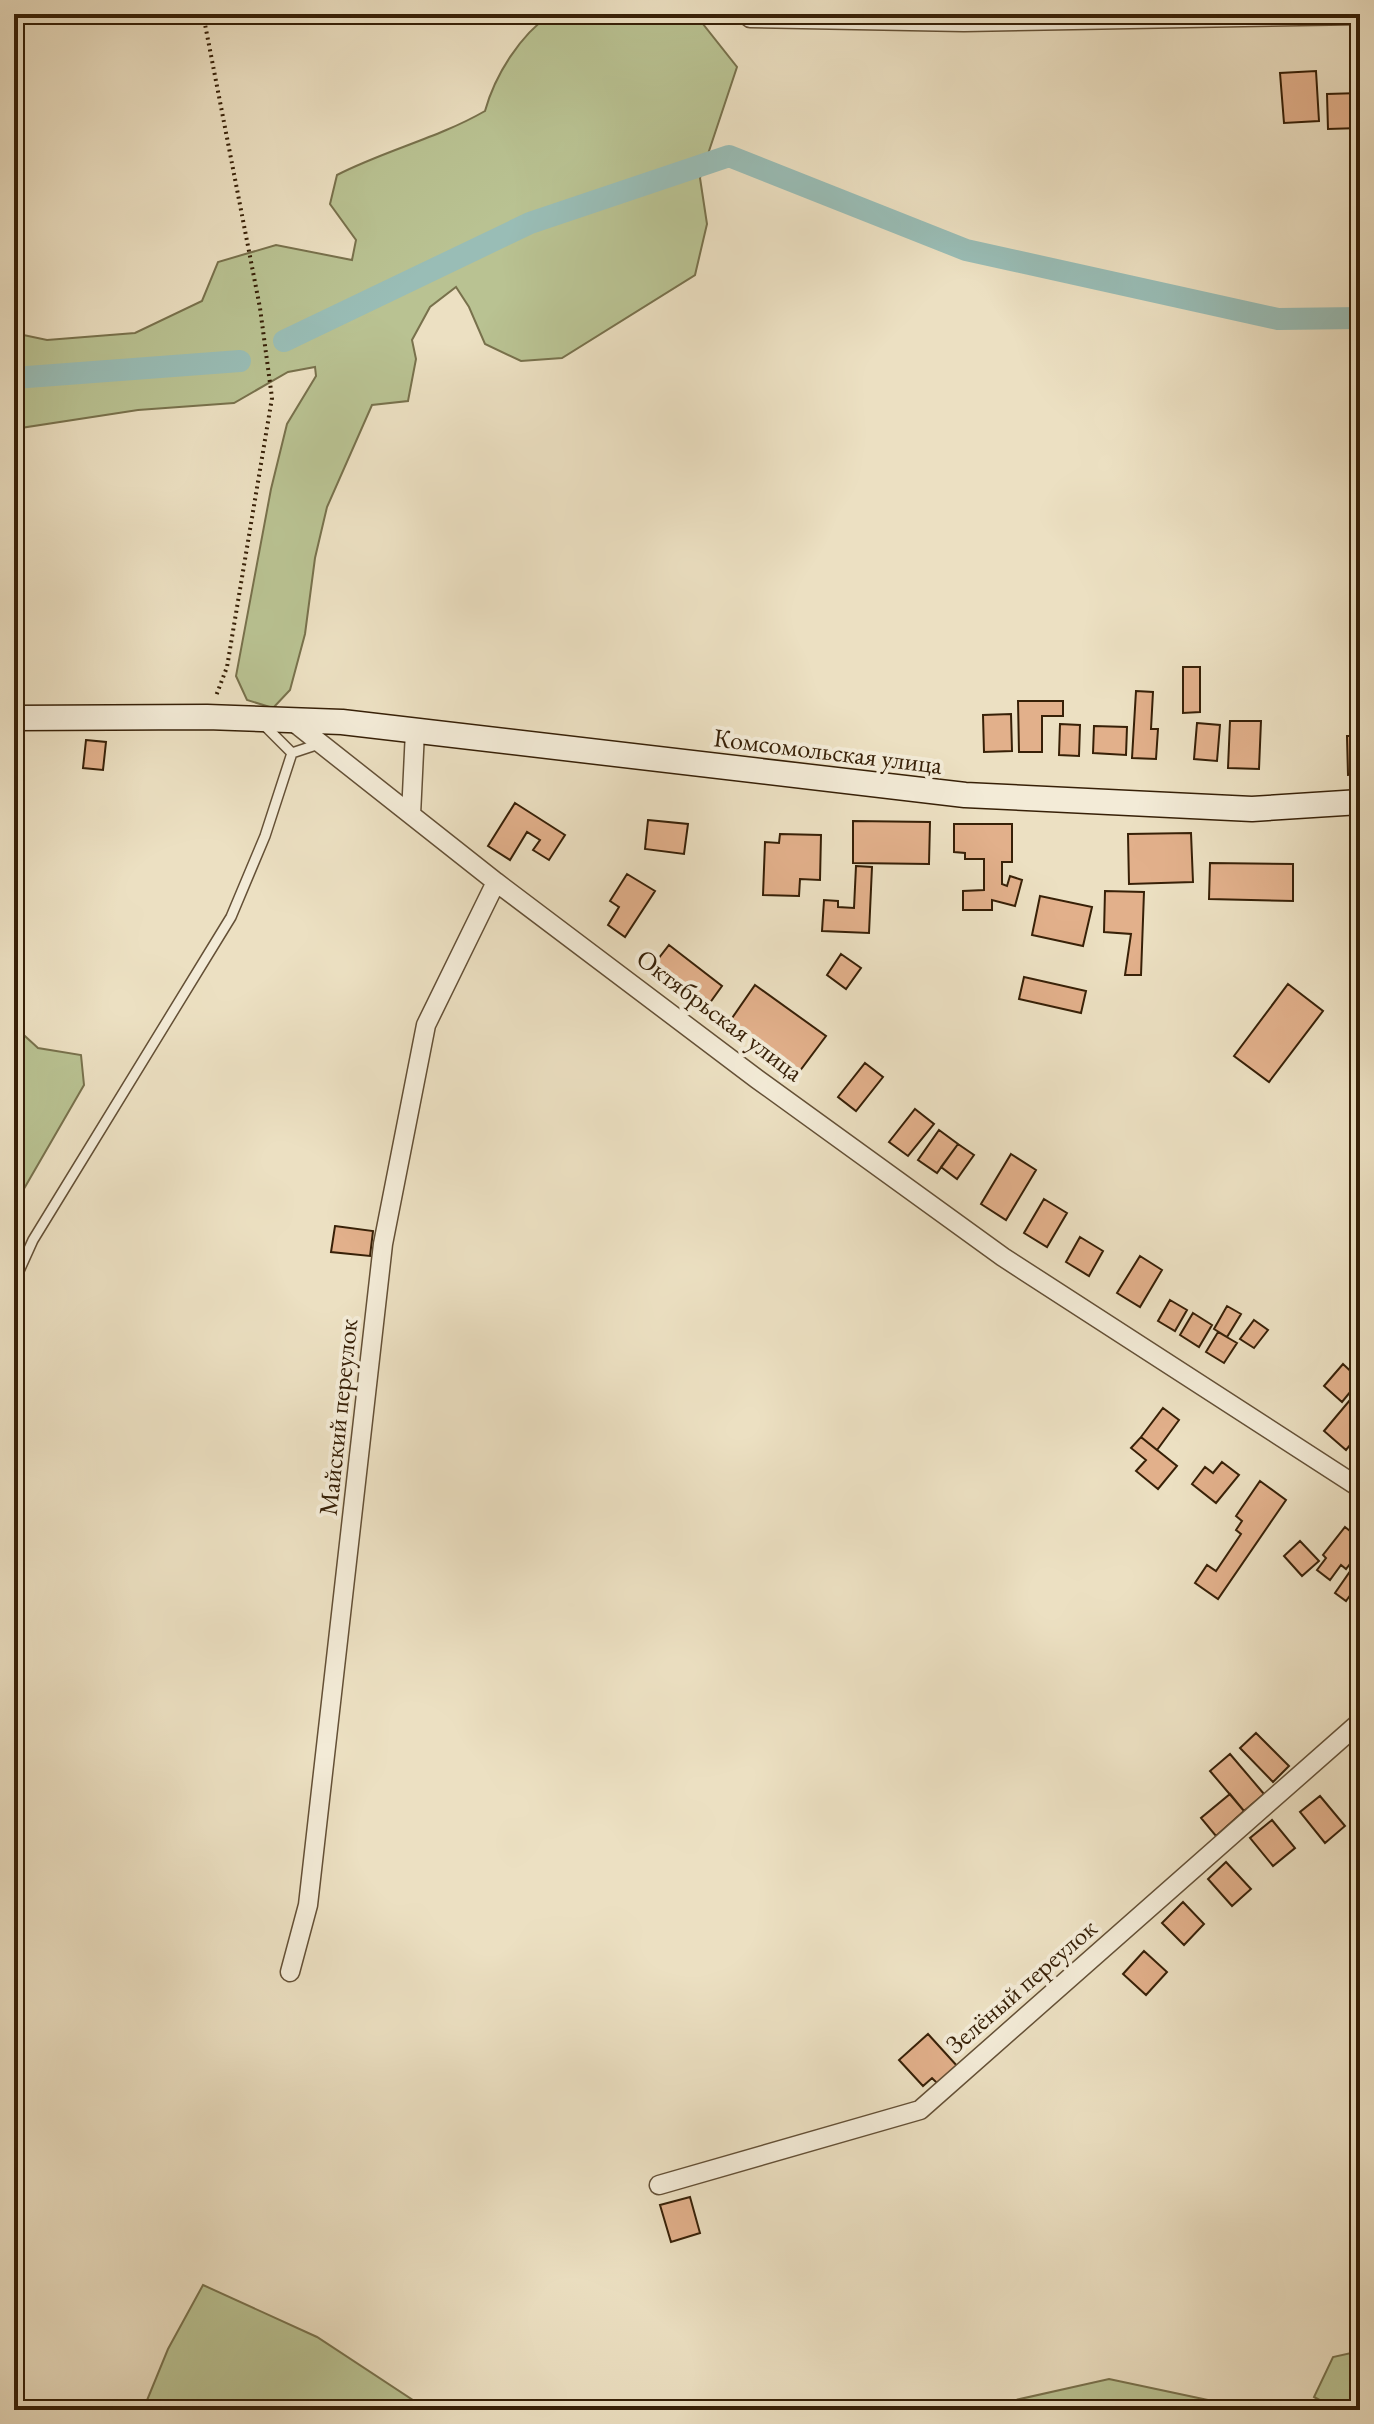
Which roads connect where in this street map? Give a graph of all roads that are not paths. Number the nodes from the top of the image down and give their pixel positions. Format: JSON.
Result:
{"nodes":[{"id":1,"x":1360,"y":15,"type":"edge"},
{"id":2,"x":750,"y":18,"type":"dead end"},
{"id":3,"x":14,"y":718,"type":"edge"},
{"id":4,"x":258,"y":719,"type":"junction"},
{"id":5,"x":291,"y":720,"type":"junction"},
{"id":6,"x":415,"y":731,"type":"junction"},
{"id":7,"x":320,"y":743,"type":"junction"},
{"id":8,"x":292,"y":753,"type":"junction"},
{"id":9,"x":1360,"y":802,"type":"edge"},
{"id":10,"x":411,"y":815,"type":"junction"},
{"id":11,"x":496,"y":882,"type":"junction"},
{"id":12,"x":14,"y":1282,"type":"edge"},
{"id":13,"x":1360,"y":1488,"type":"edge"},
{"id":14,"x":1360,"y":1722,"type":"edge"},
{"id":15,"x":290,"y":1972,"type":"dead end"},
{"id":16,"x":659,"y":2185,"type":"dead end"}],
"edges":[{"from":1,"to":2,"type":"street"},
{"from":3,"to":4,"type":"street"},
{"from":4,"to":5,"type":"street"},
{"from":4,"to":8,"type":"lane"},
{"from":5,"to":6,"type":"street","name":"Комсомольская улица"},
{"from":5,"to":7,"type":"street","name":"Октябрьская улица"},
{"from":6,"to":9,"type":"street","name":"Комсомольская улица"},
{"from":6,"to":10,"type":"street"},
{"from":7,"to":8,"type":"lane"},
{"from":7,"to":10,"type":"street","name":"Октябрьская улица"},
{"from":8,"to":12,"type":"lane"},
{"from":10,"to":11,"type":"street","name":"Октябрьская улица"},
{"from":11,"to":13,"type":"street","name":"Октябрьская улица"},
{"from":11,"to":15,"type":"street","name":"Майский переулок"},
{"from":14,"to":16,"type":"street","name":"Зелёный переулок"}]}
